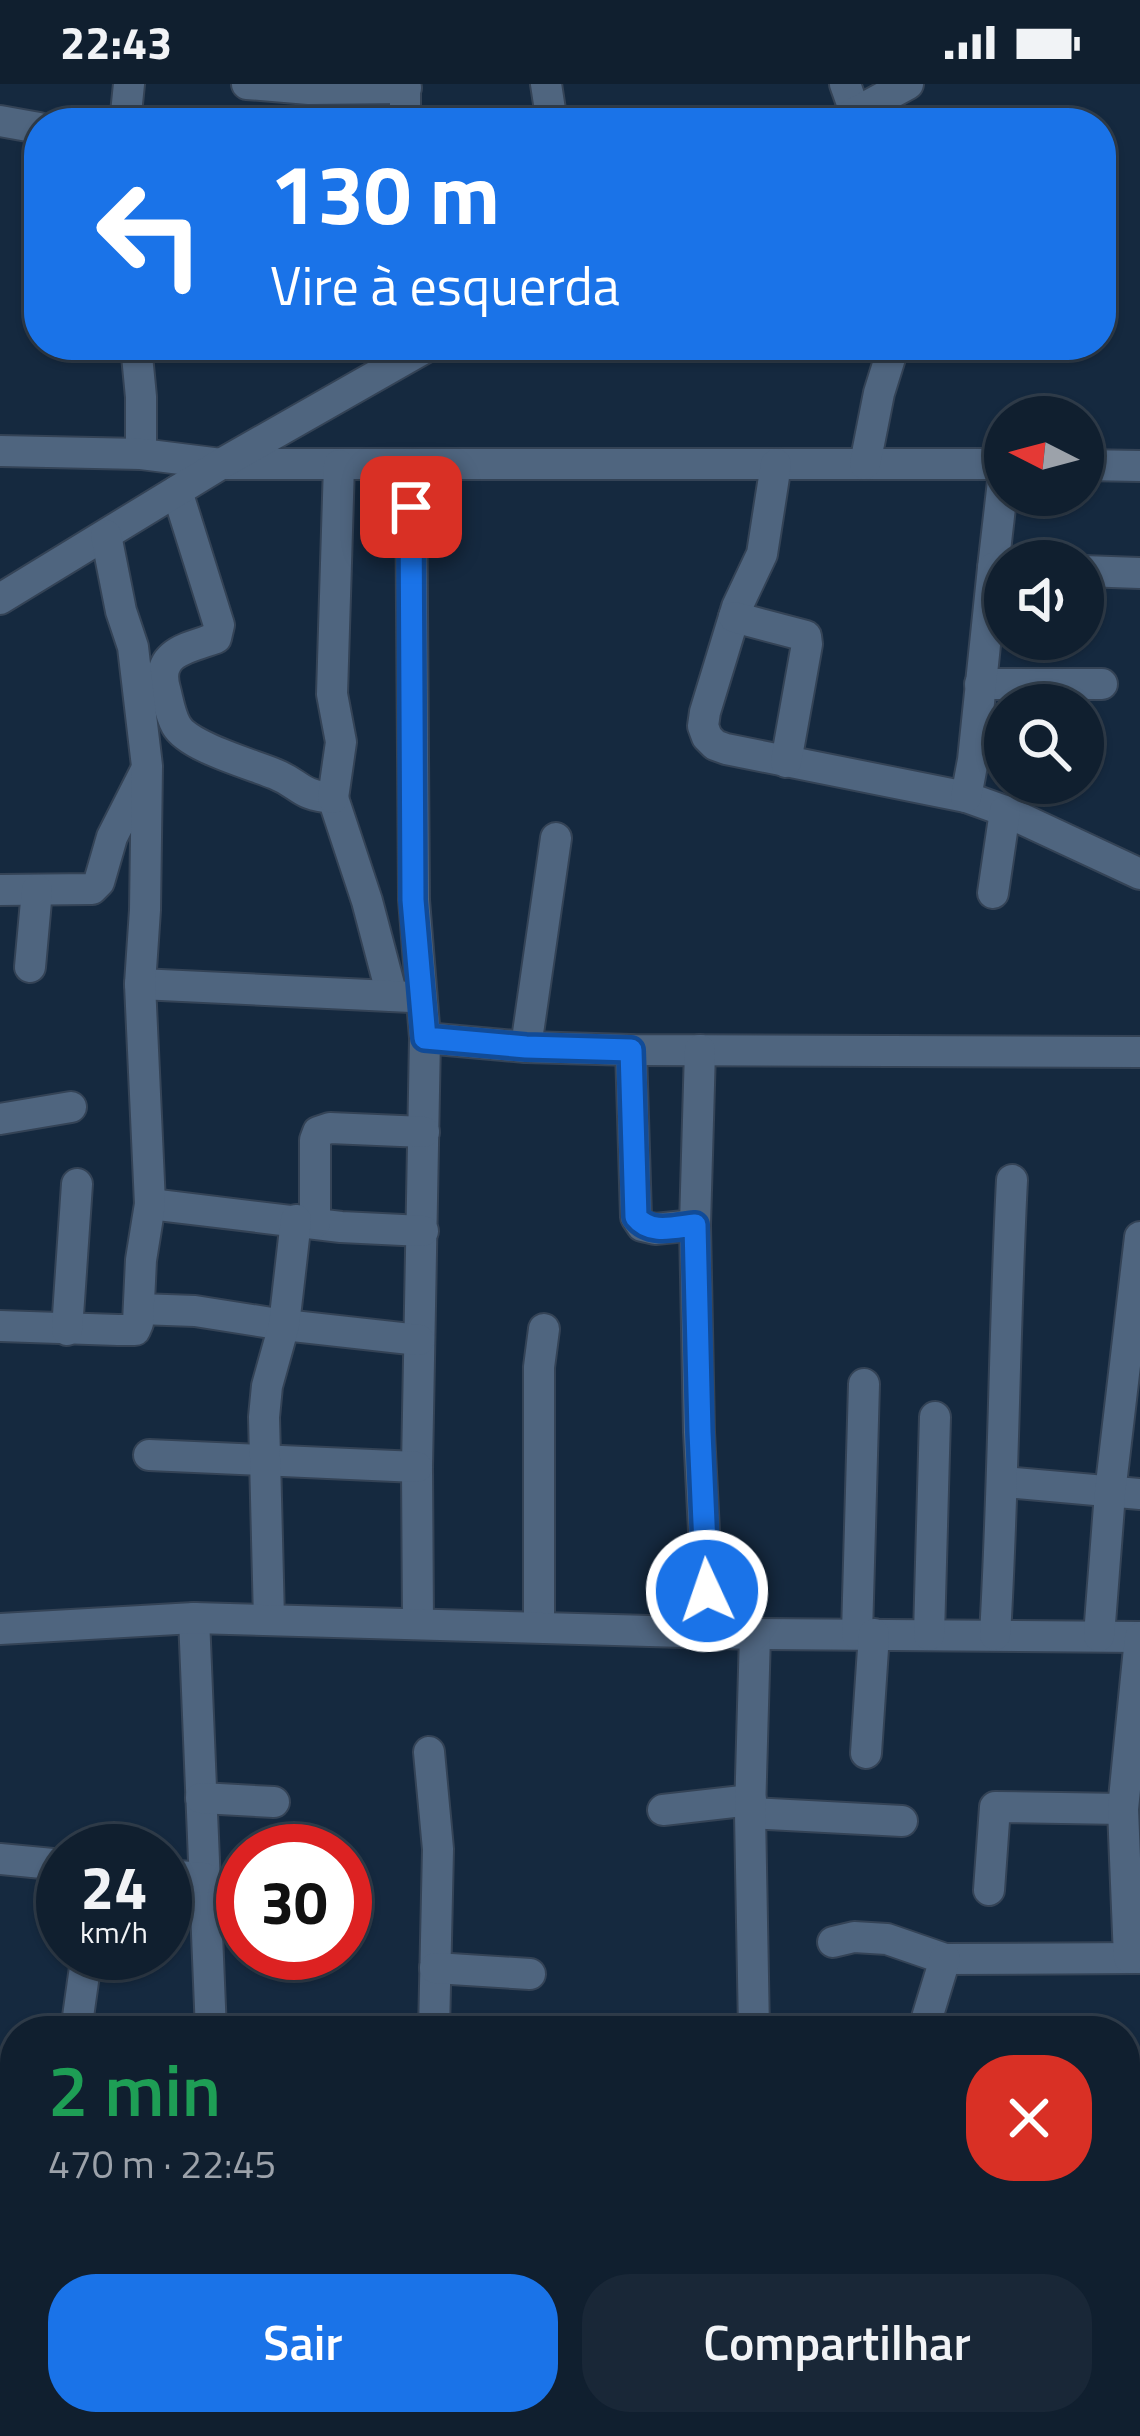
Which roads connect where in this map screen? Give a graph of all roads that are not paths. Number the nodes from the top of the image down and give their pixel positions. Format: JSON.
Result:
{"nodes":[{"id":1,"x":247,"y":84,"type":"edge"},
{"id":2,"x":908,"y":84,"type":"edge"},
{"id":3,"x":405,"y":86,"type":"edge"},
{"id":4,"x":845,"y":106,"type":"edge"},
{"id":5,"x":137,"y":360,"type":"edge"},
{"id":6,"x":404,"y":360,"type":"edge"},
{"id":7,"x":889,"y":360,"type":"edge"},
{"id":8,"x":0,"y":451,"type":"edge"},
{"id":9,"x":141,"y":454,"type":"junction"},
{"id":10,"x":220,"y":464,"type":"junction"},
{"id":11,"x":411,"y":464,"type":"junction"},
{"id":12,"x":776,"y":464,"type":"junction"},
{"id":13,"x":865,"y":464,"type":"junction"},
{"id":14,"x":984,"y":464,"type":"edge"},
{"id":15,"x":339,"y":465,"type":"junction"},
{"id":16,"x":1104,"y":465,"type":"edge"},
{"id":17,"x":1140,"y":466,"type":"edge"},
{"id":18,"x":177,"y":491,"type":"junction"},
{"id":19,"x":106,"y":535,"type":"junction"},
{"id":20,"x":1104,"y":572,"type":"edge"},
{"id":21,"x":1140,"y":573,"type":"edge"},
{"id":22,"x":0,"y":599,"type":"edge"},
{"id":23,"x":734,"y":617,"type":"junction"},
{"id":24,"x":984,"y":660,"type":"edge"},
{"id":25,"x":980,"y":684,"type":"junction"},
{"id":26,"x":984,"y":684,"type":"edge"},
{"id":27,"x":786,"y":762,"type":"junction"},
{"id":28,"x":147,"y":766,"type":"junction"},
{"id":29,"x":967,"y":797,"type":"junction"},
{"id":30,"x":334,"y":798,"type":"junction"},
{"id":31,"x":1005,"y":812,"type":"junction"},
{"id":32,"x":556,"y":838,"type":"dead end"},
{"id":33,"x":1140,"y":874,"type":"edge"},
{"id":34,"x":0,"y":890,"type":"edge"},
{"id":35,"x":37,"y":890,"type":"junction"},
{"id":36,"x":993,"y":893,"type":"dead end"},
{"id":37,"x":30,"y":967,"type":"dead end"},
{"id":38,"x":140,"y":984,"type":"junction"},
{"id":39,"x":407,"y":997,"type":"junction"},
{"id":40,"x":425,"y":1038,"type":"junction"},
{"id":41,"x":526,"y":1047,"type":"junction"},
{"id":42,"x":631,"y":1050,"type":"junction"},
{"id":43,"x":700,"y":1050,"type":"junction"},
{"id":44,"x":1140,"y":1052,"type":"edge"},
{"id":45,"x":71,"y":1107,"type":"dead end"},
{"id":46,"x":0,"y":1119,"type":"edge"},
{"id":47,"x":424,"y":1132,"type":"junction"},
{"id":48,"x":1012,"y":1180,"type":"dead end"},
{"id":49,"x":77,"y":1184,"type":"dead end"},
{"id":50,"x":149,"y":1204,"type":"junction"},
{"id":51,"x":306,"y":1222,"type":"junction"},
{"id":52,"x":695,"y":1225,"type":"junction"},
{"id":53,"x":423,"y":1231,"type":"junction"},
{"id":54,"x":1140,"y":1238,"type":"edge"},
{"id":55,"x":140,"y":1309,"type":"junction"},
{"id":56,"x":284,"y":1325,"type":"junction"},
{"id":57,"x":0,"y":1326,"type":"edge"},
{"id":58,"x":544,"y":1329,"type":"dead end"},
{"id":59,"x":67,"y":1330,"type":"junction"},
{"id":60,"x":419,"y":1340,"type":"junction"},
{"id":61,"x":864,"y":1384,"type":"dead end"},
{"id":62,"x":935,"y":1417,"type":"dead end"},
{"id":63,"x":148,"y":1455,"type":"dead end"},
{"id":64,"x":266,"y":1460,"type":"junction"},
{"id":65,"x":417,"y":1467,"type":"junction"},
{"id":66,"x":1004,"y":1482,"type":"junction"},
{"id":67,"x":1125,"y":1493,"type":"edge"},
{"id":68,"x":194,"y":1618,"type":"junction"},
{"id":69,"x":269,"y":1620,"type":"junction"},
{"id":70,"x":418,"y":1624,"type":"junction"},
{"id":71,"x":539,"y":1627,"type":"junction"},
{"id":72,"x":0,"y":1629,"type":"edge"},
{"id":73,"x":709,"y":1631,"type":"junction"},
{"id":74,"x":755,"y":1634,"type":"junction"},
{"id":75,"x":866,"y":1634,"type":"junction"},
{"id":76,"x":929,"y":1634,"type":"junction"},
{"id":77,"x":995,"y":1635,"type":"junction"},
{"id":78,"x":1100,"y":1636,"type":"junction"},
{"id":79,"x":1140,"y":1638,"type":"edge"},
{"id":80,"x":429,"y":1752,"type":"dead end"},
{"id":81,"x":866,"y":1753,"type":"dead end"},
{"id":82,"x":201,"y":1798,"type":"junction"},
{"id":83,"x":274,"y":1802,"type":"dead end"},
{"id":84,"x":750,"y":1806,"type":"junction"},
{"id":85,"x":1123,"y":1809,"type":"junction"},
{"id":86,"x":663,"y":1810,"type":"dead end"},
{"id":87,"x":902,"y":1821,"type":"dead end"},
{"id":88,"x":0,"y":1858,"type":"edge"},
{"id":89,"x":36,"y":1862,"type":"edge"},
{"id":90,"x":192,"y":1877,"type":"edge"},
{"id":91,"x":204,"y":1878,"type":"junction"},
{"id":92,"x":989,"y":1890,"type":"dead end"},
{"id":93,"x":833,"y":1942,"type":"dead end"},
{"id":94,"x":1134,"y":1958,"type":"edge"},
{"id":95,"x":945,"y":1960,"type":"junction"},
{"id":96,"x":435,"y":1968,"type":"junction"},
{"id":97,"x":530,"y":1974,"type":"dead end"},
{"id":98,"x":83,"y":1980,"type":"edge"},
{"id":99,"x":78,"y":2016,"type":"edge"},
{"id":100,"x":210,"y":2016,"type":"edge"},
{"id":101,"x":434,"y":2016,"type":"edge"},
{"id":102,"x":754,"y":2016,"type":"edge"},
{"id":103,"x":928,"y":2016,"type":"edge"}],
"edges":[{"from":1,"to":3,"type":"street"},
{"from":2,"to":4,"type":"street"},
{"from":5,"to":9,"type":"street"},
{"from":6,"to":10,"type":"street"},
{"from":7,"to":13,"type":"street"},
{"from":8,"to":9,"type":"street"},
{"from":9,"to":10,"type":"street"},
{"from":10,"to":15,"type":"street"},
{"from":10,"to":18,"type":"street"},
{"from":11,"to":12,"type":"street"},
{"from":11,"to":15,"type":"street"},
{"from":11,"to":39,"type":"street"},
{"from":12,"to":13,"type":"street"},
{"from":12,"to":23,"type":"street"},
{"from":13,"to":14,"type":"street"},
{"from":15,"to":30,"type":"street"},
{"from":16,"to":17,"type":"street"},
{"from":18,"to":19,"type":"street"},
{"from":18,"to":30,"type":"street"},
{"from":19,"to":22,"type":"street"},
{"from":19,"to":28,"type":"street"},
{"from":20,"to":21,"type":"street"},
{"from":23,"to":27,"type":"street"},
{"from":23,"to":27,"type":"street"},
{"from":24,"to":25,"type":"street"},
{"from":25,"to":26,"type":"street"},
{"from":25,"to":29,"type":"street"},
{"from":27,"to":29,"type":"street"},
{"from":28,"to":35,"type":"street"},
{"from":28,"to":38,"type":"street"},
{"from":29,"to":31,"type":"street"},
{"from":30,"to":39,"type":"street"},
{"from":31,"to":33,"type":"street"},
{"from":31,"to":36,"type":"street"},
{"from":32,"to":41,"type":"street"},
{"from":34,"to":35,"type":"street"},
{"from":35,"to":37,"type":"street"},
{"from":38,"to":39,"type":"street"},
{"from":38,"to":50,"type":"street"},
{"from":39,"to":40,"type":"street"},
{"from":40,"to":41,"type":"street"},
{"from":40,"to":47,"type":"street"},
{"from":41,"to":42,"type":"street"},
{"from":42,"to":43,"type":"street"},
{"from":42,"to":52,"type":"street"},
{"from":43,"to":44,"type":"street"},
{"from":43,"to":52,"type":"street"},
{"from":45,"to":46,"type":"street"},
{"from":47,"to":51,"type":"street"},
{"from":47,"to":53,"type":"street"},
{"from":48,"to":66,"type":"street"},
{"from":49,"to":59,"type":"street"},
{"from":50,"to":51,"type":"street"},
{"from":50,"to":55,"type":"street"},
{"from":51,"to":53,"type":"street"},
{"from":51,"to":56,"type":"street"},
{"from":52,"to":73,"type":"street"},
{"from":53,"to":60,"type":"street"},
{"from":54,"to":67,"type":"street"},
{"from":55,"to":56,"type":"street"},
{"from":55,"to":59,"type":"street"},
{"from":56,"to":60,"type":"street"},
{"from":56,"to":64,"type":"street"},
{"from":57,"to":59,"type":"street"},
{"from":58,"to":71,"type":"street"},
{"from":60,"to":65,"type":"street"},
{"from":61,"to":75,"type":"street"},
{"from":62,"to":76,"type":"street"},
{"from":63,"to":64,"type":"street"},
{"from":64,"to":65,"type":"street"},
{"from":64,"to":69,"type":"street"},
{"from":65,"to":70,"type":"street"},
{"from":66,"to":67,"type":"street"},
{"from":66,"to":77,"type":"street"},
{"from":67,"to":78,"type":"street"},
{"from":68,"to":69,"type":"street"},
{"from":68,"to":72,"type":"street"},
{"from":68,"to":82,"type":"street"},
{"from":69,"to":70,"type":"street"},
{"from":70,"to":71,"type":"street"},
{"from":71,"to":73,"type":"street"},
{"from":73,"to":74,"type":"street"},
{"from":74,"to":75,"type":"street"},
{"from":74,"to":84,"type":"street"},
{"from":75,"to":76,"type":"street"},
{"from":75,"to":81,"type":"street"},
{"from":76,"to":77,"type":"street"},
{"from":77,"to":78,"type":"street"},
{"from":78,"to":79,"type":"street"},
{"from":79,"to":85,"type":"street"},
{"from":80,"to":96,"type":"street"},
{"from":82,"to":83,"type":"street"},
{"from":82,"to":91,"type":"street"},
{"from":84,"to":86,"type":"street"},
{"from":84,"to":87,"type":"street"},
{"from":84,"to":102,"type":"street"},
{"from":85,"to":92,"type":"street"},
{"from":85,"to":94,"type":"street"},
{"from":88,"to":89,"type":"street"},
{"from":90,"to":91,"type":"street"},
{"from":91,"to":100,"type":"street"},
{"from":93,"to":95,"type":"street"},
{"from":94,"to":95,"type":"street"},
{"from":95,"to":103,"type":"street"},
{"from":96,"to":97,"type":"street"},
{"from":96,"to":101,"type":"street"},
{"from":98,"to":99,"type":"street"}]}
